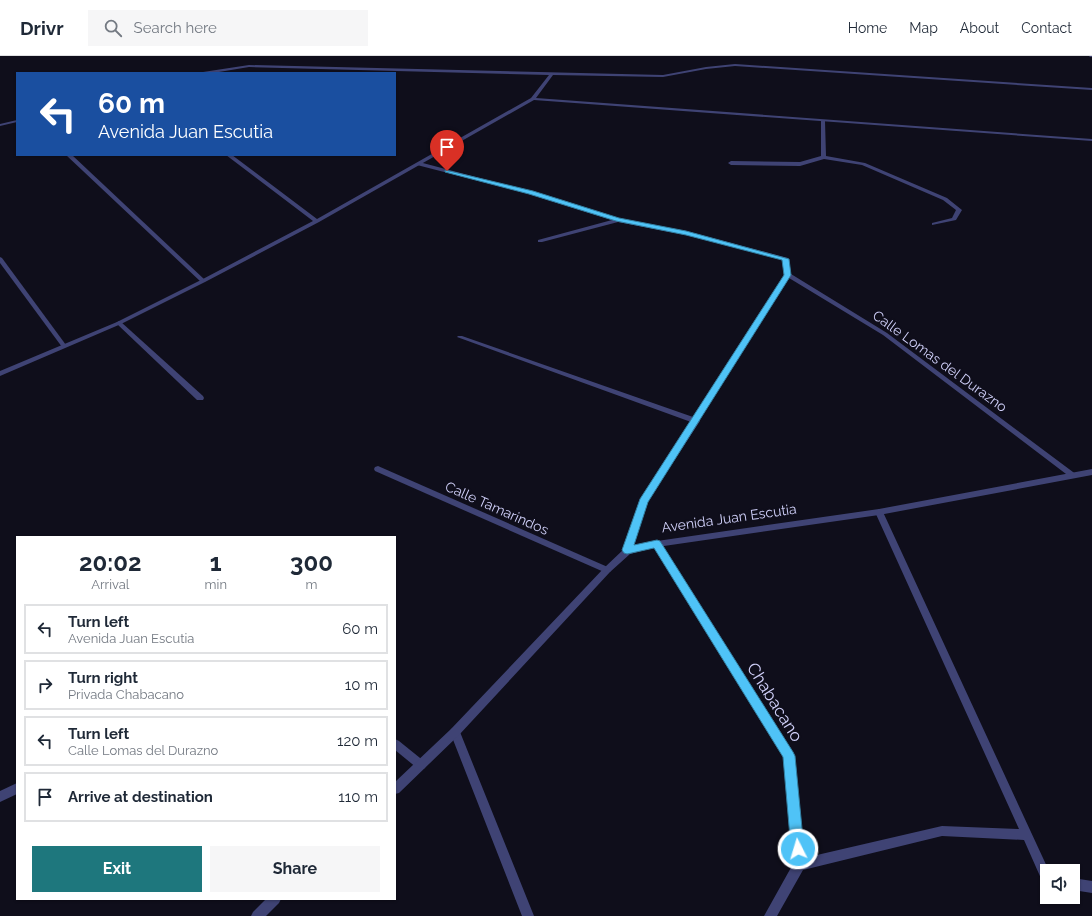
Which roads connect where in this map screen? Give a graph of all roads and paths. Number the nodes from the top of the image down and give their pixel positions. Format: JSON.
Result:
{"nodes":[{"id":1,"x":211,"y":72,"type":"edge"},
{"id":2,"x":552,"y":73,"type":"junction"},
{"id":3,"x":1092,"y":89,"type":"edge"},
{"id":4,"x":533,"y":99,"type":"junction"},
{"id":5,"x":16,"y":121,"type":"edge"},
{"id":6,"x":823,"y":121,"type":"junction"},
{"id":7,"x":0,"y":125,"type":"edge"},
{"id":8,"x":1092,"y":140,"type":"edge"},
{"id":9,"x":70,"y":156,"type":"edge"},
{"id":10,"x":230,"y":156,"type":"edge"},
{"id":11,"x":824,"y":157,"type":"junction"},
{"id":12,"x":731,"y":163,"type":"dead end"},
{"id":13,"x":419,"y":164,"type":"junction"},
{"id":14,"x":618,"y":220,"type":"junction"},
{"id":15,"x":317,"y":221,"type":"junction"},
{"id":16,"x":934,"y":224,"type":"dead end"},
{"id":17,"x":540,"y":241,"type":"dead end"},
{"id":18,"x":0,"y":259,"type":"edge"},
{"id":19,"x":788,"y":275,"type":"junction"},
{"id":20,"x":203,"y":282,"type":"junction"},
{"id":21,"x":119,"y":323,"type":"junction"},
{"id":22,"x":460,"y":337,"type":"dead end"},
{"id":23,"x":64,"y":346,"type":"junction"},
{"id":24,"x":0,"y":374,"type":"edge"},
{"id":25,"x":200,"y":398,"type":"dead end"},
{"id":26,"x":696,"y":421,"type":"junction"},
{"id":27,"x":378,"y":469,"type":"dead end"},
{"id":28,"x":1092,"y":472,"type":"edge"},
{"id":29,"x":1073,"y":475,"type":"junction"},
{"id":30,"x":879,"y":512,"type":"junction"},
{"id":31,"x":657,"y":544,"type":"junction"},
{"id":32,"x":627,"y":550,"type":"junction"},
{"id":33,"x":607,"y":570,"type":"junction"},
{"id":34,"x":455,"y":732,"type":"junction"},
{"id":35,"x":396,"y":745,"type":"edge"},
{"id":36,"x":421,"y":765,"type":"junction"},
{"id":37,"x":396,"y":788,"type":"edge"},
{"id":38,"x":16,"y":789,"type":"edge"},
{"id":39,"x":0,"y":797,"type":"edge"},
{"id":40,"x":1026,"y":835,"type":"junction"},
{"id":41,"x":1040,"y":864,"type":"edge"},
{"id":42,"x":799,"y":865,"type":"junction"},
{"id":43,"x":1080,"y":885,"type":"edge"},
{"id":44,"x":1092,"y":887,"type":"edge"},
{"id":45,"x":274,"y":900,"type":"edge"},
{"id":46,"x":256,"y":916,"type":"edge"},
{"id":47,"x":528,"y":916,"type":"edge"},
{"id":48,"x":770,"y":916,"type":"edge"}],
"edges":[{"from":1,"to":2,"type":"street"},
{"from":2,"to":3,"type":"street"},
{"from":2,"to":4,"type":"street"},
{"from":4,"to":6,"type":"street"},
{"from":4,"to":13,"type":"street"},
{"from":5,"to":7,"type":"street"},
{"from":6,"to":8,"type":"street"},
{"from":6,"to":11,"type":"street"},
{"from":9,"to":20,"type":"street"},
{"from":10,"to":15,"type":"street"},
{"from":11,"to":12,"type":"street"},
{"from":11,"to":16,"type":"street"},
{"from":13,"to":14,"type":"street"},
{"from":13,"to":15,"type":"street"},
{"from":14,"to":17,"type":"street"},
{"from":14,"to":19,"type":"street"},
{"from":15,"to":20,"type":"street"},
{"from":18,"to":23,"type":"street"},
{"from":19,"to":26,"type":"street"},
{"from":19,"to":29,"type":"street","name":"Calle Lomas del Durazno"},
{"from":20,"to":21,"type":"street"},
{"from":21,"to":23,"type":"street"},
{"from":21,"to":25,"type":"street"},
{"from":22,"to":26,"type":"street"},
{"from":23,"to":24,"type":"street"},
{"from":26,"to":32,"type":"street"},
{"from":27,"to":33,"type":"street","name":"Calle Tamarindos"},
{"from":28,"to":29,"type":"street","name":"Avenida Juan Escutia"},
{"from":29,"to":30,"type":"street","name":"Avenida Juan Escutia"},
{"from":30,"to":31,"type":"street","name":"Avenida Juan Escutia"},
{"from":30,"to":40,"type":"street"},
{"from":31,"to":32,"type":"street","name":"Avenida Juan Escutia"},
{"from":31,"to":42,"type":"street","name":"Chabacano"},
{"from":32,"to":33,"type":"street"},
{"from":33,"to":34,"type":"street"},
{"from":34,"to":36,"type":"street"},
{"from":34,"to":47,"type":"street"},
{"from":35,"to":36,"type":"street"},
{"from":36,"to":37,"type":"street"},
{"from":38,"to":39,"type":"street"},
{"from":40,"to":41,"type":"street"},
{"from":40,"to":42,"type":"street"},
{"from":42,"to":48,"type":"street"},
{"from":43,"to":44,"type":"street"},
{"from":45,"to":46,"type":"street"}]}
